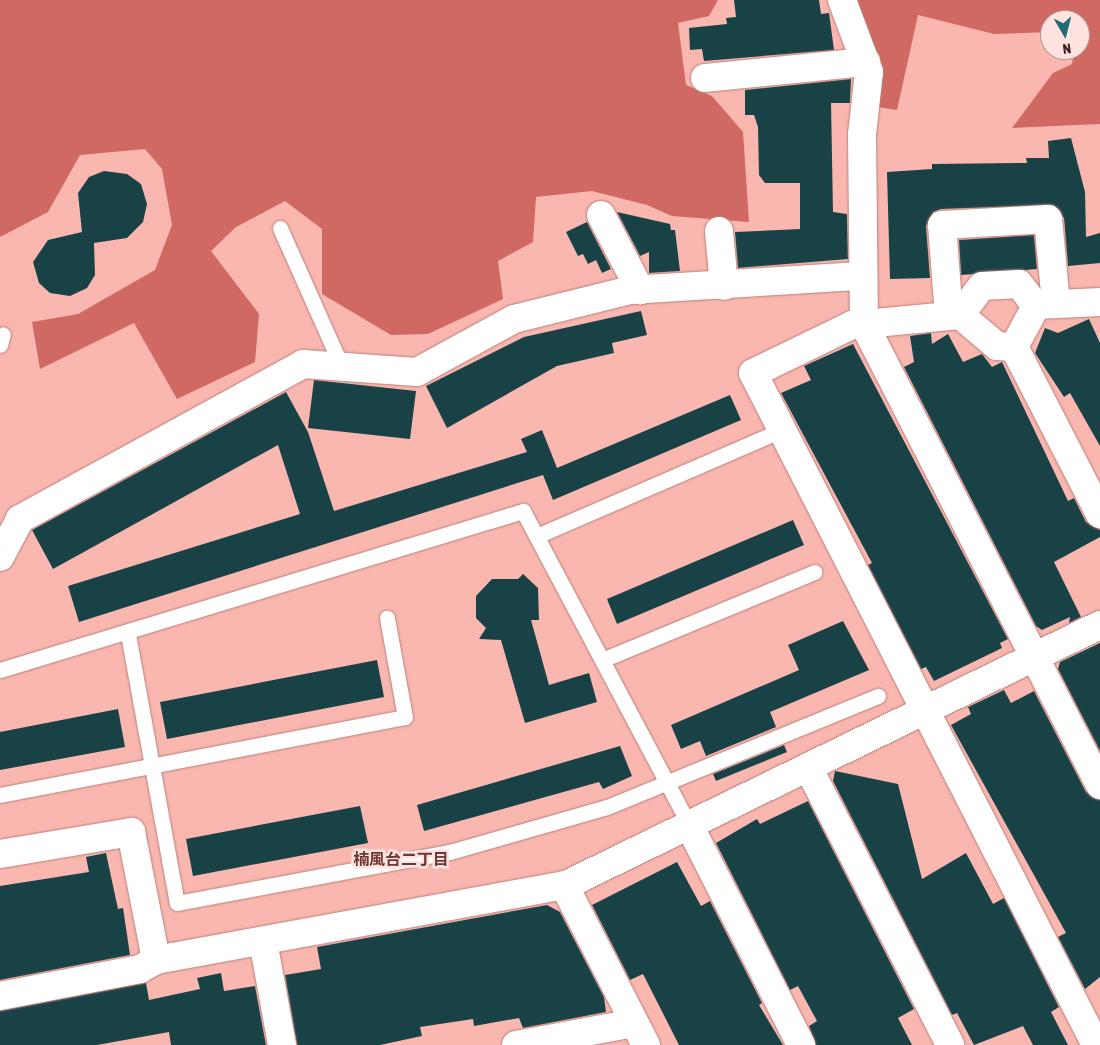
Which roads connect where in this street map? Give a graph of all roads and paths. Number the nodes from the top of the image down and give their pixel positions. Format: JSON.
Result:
{"nodes":[{"id":1,"x":842,"y":0,"type":"edge"},
{"id":2,"x":866,"y":62,"type":"junction"},
{"id":3,"x":705,"y":78,"type":"dead end"},
{"id":4,"x":601,"y":215,"type":"dead end"},
{"id":5,"x":280,"y":228,"type":"dead end"},
{"id":6,"x":719,"y":231,"type":"dead end"},
{"id":7,"x":862,"y":276,"type":"junction"},
{"id":8,"x":724,"y":286,"type":"junction"},
{"id":9,"x":640,"y":290,"type":"junction"},
{"id":10,"x":1100,"y":302,"type":"edge"},
{"id":11,"x":1046,"y":305,"type":"junction"},
{"id":12,"x":954,"y":316,"type":"junction"},
{"id":13,"x":864,"y":324,"type":"junction"},
{"id":14,"x":1014,"y":347,"type":"junction"},
{"id":15,"x":342,"y":367,"type":"junction"},
{"id":16,"x":782,"y":430,"type":"junction"},
{"id":17,"x":1100,"y":514,"type":"edge"},
{"id":18,"x":537,"y":536,"type":"junction"},
{"id":19,"x":0,"y":557,"type":"edge"},
{"id":20,"x":814,"y":572,"type":"dead end"},
{"id":21,"x":387,"y":618,"type":"dead end"},
{"id":22,"x":1100,"y":625,"type":"edge"},
{"id":23,"x":128,"y":634,"type":"junction"},
{"id":24,"x":1034,"y":657,"type":"junction"},
{"id":25,"x":602,"y":660,"type":"junction"},
{"id":26,"x":0,"y":670,"type":"edge"},
{"id":27,"x":878,"y":696,"type":"dead end"},
{"id":28,"x":925,"y":710,"type":"junction"},
{"id":29,"x":152,"y":766,"type":"junction"},
{"id":30,"x":808,"y":767,"type":"junction"},
{"id":31,"x":667,"y":783,"type":"junction"},
{"id":32,"x":1100,"y":785,"type":"edge"},
{"id":33,"x":0,"y":795,"type":"edge"},
{"id":34,"x":689,"y":825,"type":"junction"},
{"id":35,"x":0,"y":854,"type":"edge"},
{"id":36,"x":564,"y":885,"type":"junction"},
{"id":37,"x":263,"y":940,"type":"junction"},
{"id":38,"x":156,"y":960,"type":"junction"},
{"id":39,"x":0,"y":996,"type":"edge"},
{"id":40,"x":640,"y":1034,"type":"edge"},
{"id":41,"x":282,"y":1045,"type":"edge"},
{"id":42,"x":516,"y":1045,"type":"edge"},
{"id":43,"x":801,"y":1045,"type":"edge"},
{"id":44,"x":950,"y":1045,"type":"edge"},
{"id":45,"x":1096,"y":1045,"type":"edge"}],
"edges":[{"from":1,"to":2,"type":"street"},
{"from":2,"to":3,"type":"street"},
{"from":2,"to":7,"type":"street"},
{"from":4,"to":9,"type":"street"},
{"from":5,"to":15,"type":"lane"},
{"from":6,"to":8,"type":"street"},
{"from":7,"to":8,"type":"street"},
{"from":7,"to":13,"type":"street"},
{"from":8,"to":9,"type":"street"},
{"from":9,"to":15,"type":"street"},
{"from":10,"to":11,"type":"street"},
{"from":11,"to":12,"type":"street"},
{"from":11,"to":12,"type":"street"},
{"from":11,"to":14,"type":"street"},
{"from":12,"to":13,"type":"street"},
{"from":12,"to":14,"type":"street"},
{"from":13,"to":16,"type":"street"},
{"from":13,"to":24,"type":"street"},
{"from":14,"to":17,"type":"street"},
{"from":15,"to":19,"type":"street"},
{"from":16,"to":18,"type":"lane"},
{"from":16,"to":28,"type":"street"},
{"from":18,"to":23,"type":"lane"},
{"from":18,"to":25,"type":"lane"},
{"from":20,"to":25,"type":"lane"},
{"from":21,"to":29,"type":"lane"},
{"from":22,"to":24,"type":"street"},
{"from":23,"to":26,"type":"lane"},
{"from":23,"to":29,"type":"lane"},
{"from":24,"to":28,"type":"street"},
{"from":24,"to":32,"type":"street"},
{"from":25,"to":31,"type":"lane"},
{"from":27,"to":31,"type":"lane"},
{"from":28,"to":30,"type":"street"},
{"from":28,"to":45,"type":"street"},
{"from":29,"to":31,"type":"lane"},
{"from":29,"to":33,"type":"lane"},
{"from":30,"to":34,"type":"street"},
{"from":30,"to":44,"type":"street"},
{"from":31,"to":34,"type":"lane"},
{"from":34,"to":36,"type":"street"},
{"from":34,"to":43,"type":"street"},
{"from":35,"to":38,"type":"street"},
{"from":36,"to":37,"type":"street"},
{"from":36,"to":40,"type":"street"},
{"from":37,"to":38,"type":"street"},
{"from":37,"to":41,"type":"street"},
{"from":38,"to":39,"type":"street"},
{"from":40,"to":42,"type":"street"}]}
